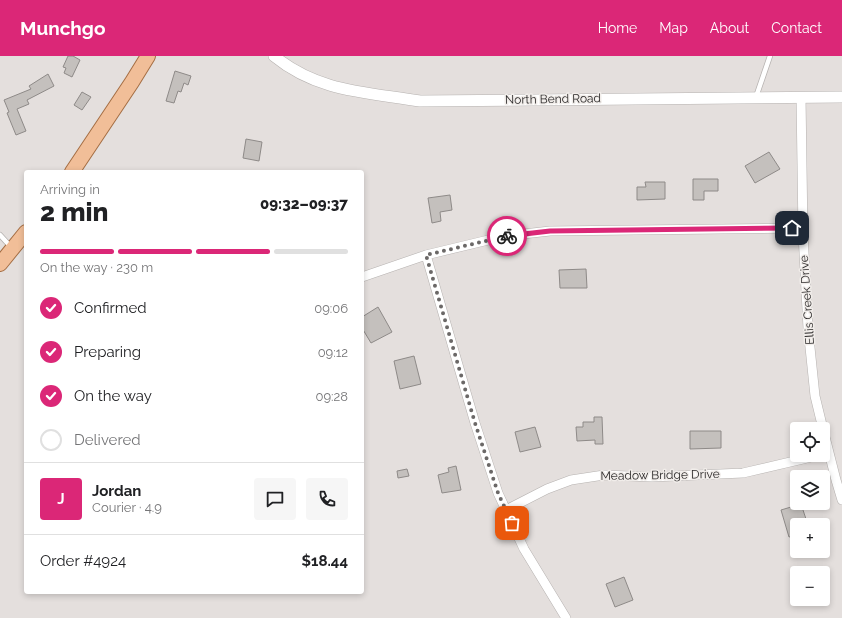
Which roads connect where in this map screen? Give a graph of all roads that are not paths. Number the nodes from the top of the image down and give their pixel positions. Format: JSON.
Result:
{"nodes":[{"id":1,"x":148,"y":56,"type":"edge"},
{"id":2,"x":274,"y":56,"type":"edge"},
{"id":3,"x":770,"y":56,"type":"edge"},
{"id":4,"x":756,"y":97,"type":"junction"},
{"id":5,"x":801,"y":97,"type":"junction"},
{"id":6,"x":842,"y":97,"type":"edge"},
{"id":7,"x":73,"y":170,"type":"edge"},
{"id":8,"x":803,"y":228,"type":"junction"},
{"id":9,"x":24,"y":234,"type":"edge"},
{"id":10,"x":0,"y":235,"type":"edge"},
{"id":11,"x":12,"y":248,"type":"junction"},
{"id":12,"x":426,"y":255,"type":"junction"},
{"id":13,"x":0,"y":264,"type":"edge"},
{"id":14,"x":364,"y":276,"type":"edge"},
{"id":15,"x":821,"y":422,"type":"edge"},
{"id":16,"x":790,"y":462,"type":"edge"},
{"id":17,"x":827,"y":462,"type":"edge"},
{"id":18,"x":842,"y":500,"type":"edge"},
{"id":19,"x":506,"y":510,"type":"junction"},
{"id":20,"x":566,"y":618,"type":"edge"}],
"edges":[{"from":1,"to":7,"type":"main road"},
{"from":2,"to":4,"type":"street","name":"North Bend Road"},
{"from":3,"to":4,"type":"lane"},
{"from":4,"to":5,"type":"street","name":"North Bend Road"},
{"from":5,"to":6,"type":"street","name":"North Bend Road"},
{"from":5,"to":8,"type":"street","name":"Ellis Creek Drive"},
{"from":8,"to":12,"type":"street"},
{"from":8,"to":15,"type":"street","name":"Ellis Creek Drive"},
{"from":9,"to":11,"type":"main road"},
{"from":10,"to":11,"type":"lane"},
{"from":11,"to":13,"type":"main road"},
{"from":12,"to":14,"type":"street"},
{"from":12,"to":19,"type":"street"},
{"from":16,"to":19,"type":"street","name":"Meadow Bridge Drive"},
{"from":17,"to":18,"type":"street","name":"Ellis Creek Drive"},
{"from":19,"to":20,"type":"street"}]}
